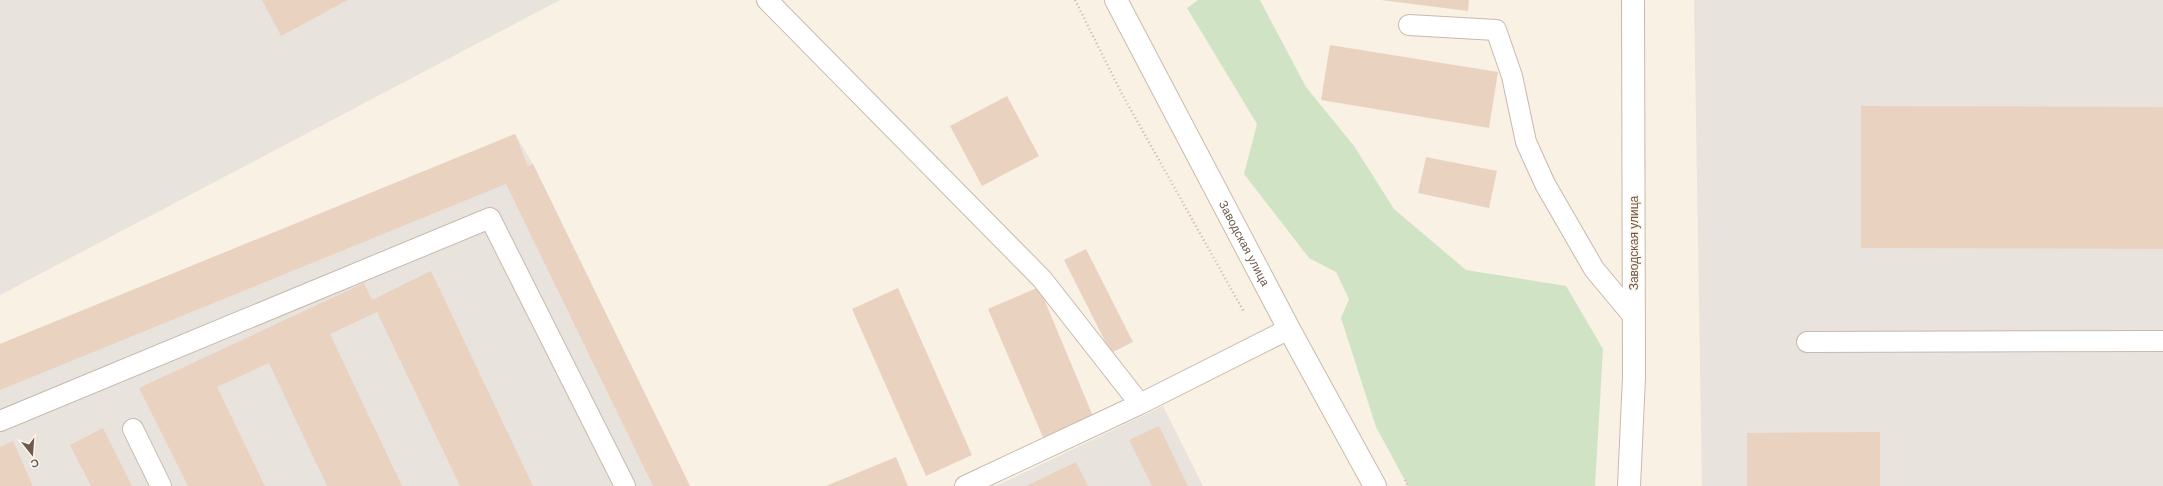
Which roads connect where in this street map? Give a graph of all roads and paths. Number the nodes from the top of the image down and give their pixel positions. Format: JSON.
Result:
{"nodes":[{"id":1,"x":767,"y":0,"type":"edge"},
{"id":2,"x":1075,"y":0,"type":"edge"},
{"id":3,"x":1116,"y":0,"type":"edge"},
{"id":4,"x":1633,"y":0,"type":"edge"},
{"id":5,"x":1409,"y":25,"type":"dead end"},
{"id":6,"x":1634,"y":317,"type":"junction"},
{"id":7,"x":1289,"y":329,"type":"junction"},
{"id":8,"x":2163,"y":341,"type":"edge"},
{"id":9,"x":1807,"y":342,"type":"dead end"},
{"id":10,"x":1261,"y":343,"type":"junction"},
{"id":11,"x":1140,"y":404,"type":"junction"},
{"id":12,"x":0,"y":421,"type":"edge"},
{"id":13,"x":133,"y":429,"type":"dead end"},
{"id":14,"x":161,"y":486,"type":"edge"},
{"id":15,"x":625,"y":486,"type":"edge"},
{"id":16,"x":965,"y":486,"type":"edge"},
{"id":17,"x":1375,"y":486,"type":"edge"},
{"id":18,"x":1629,"y":486,"type":"edge"}],
"edges":[{"from":1,"to":11,"type":"lane"},
{"from":2,"to":10,"type":"path"},
{"from":3,"to":7,"type":"street","name":"Заводская улица"},
{"from":4,"to":6,"type":"street","name":"Заводская улица"},
{"from":5,"to":6,"type":"lane"},
{"from":6,"to":18,"type":"street","name":"Заводская улица"},
{"from":7,"to":10,"type":"lane"},
{"from":7,"to":17,"type":"street","name":"Заводская улица"},
{"from":8,"to":9,"type":"lane"},
{"from":10,"to":11,"type":"lane"},
{"from":11,"to":16,"type":"lane"},
{"from":12,"to":15,"type":"lane"},
{"from":13,"to":14,"type":"lane"}]}
